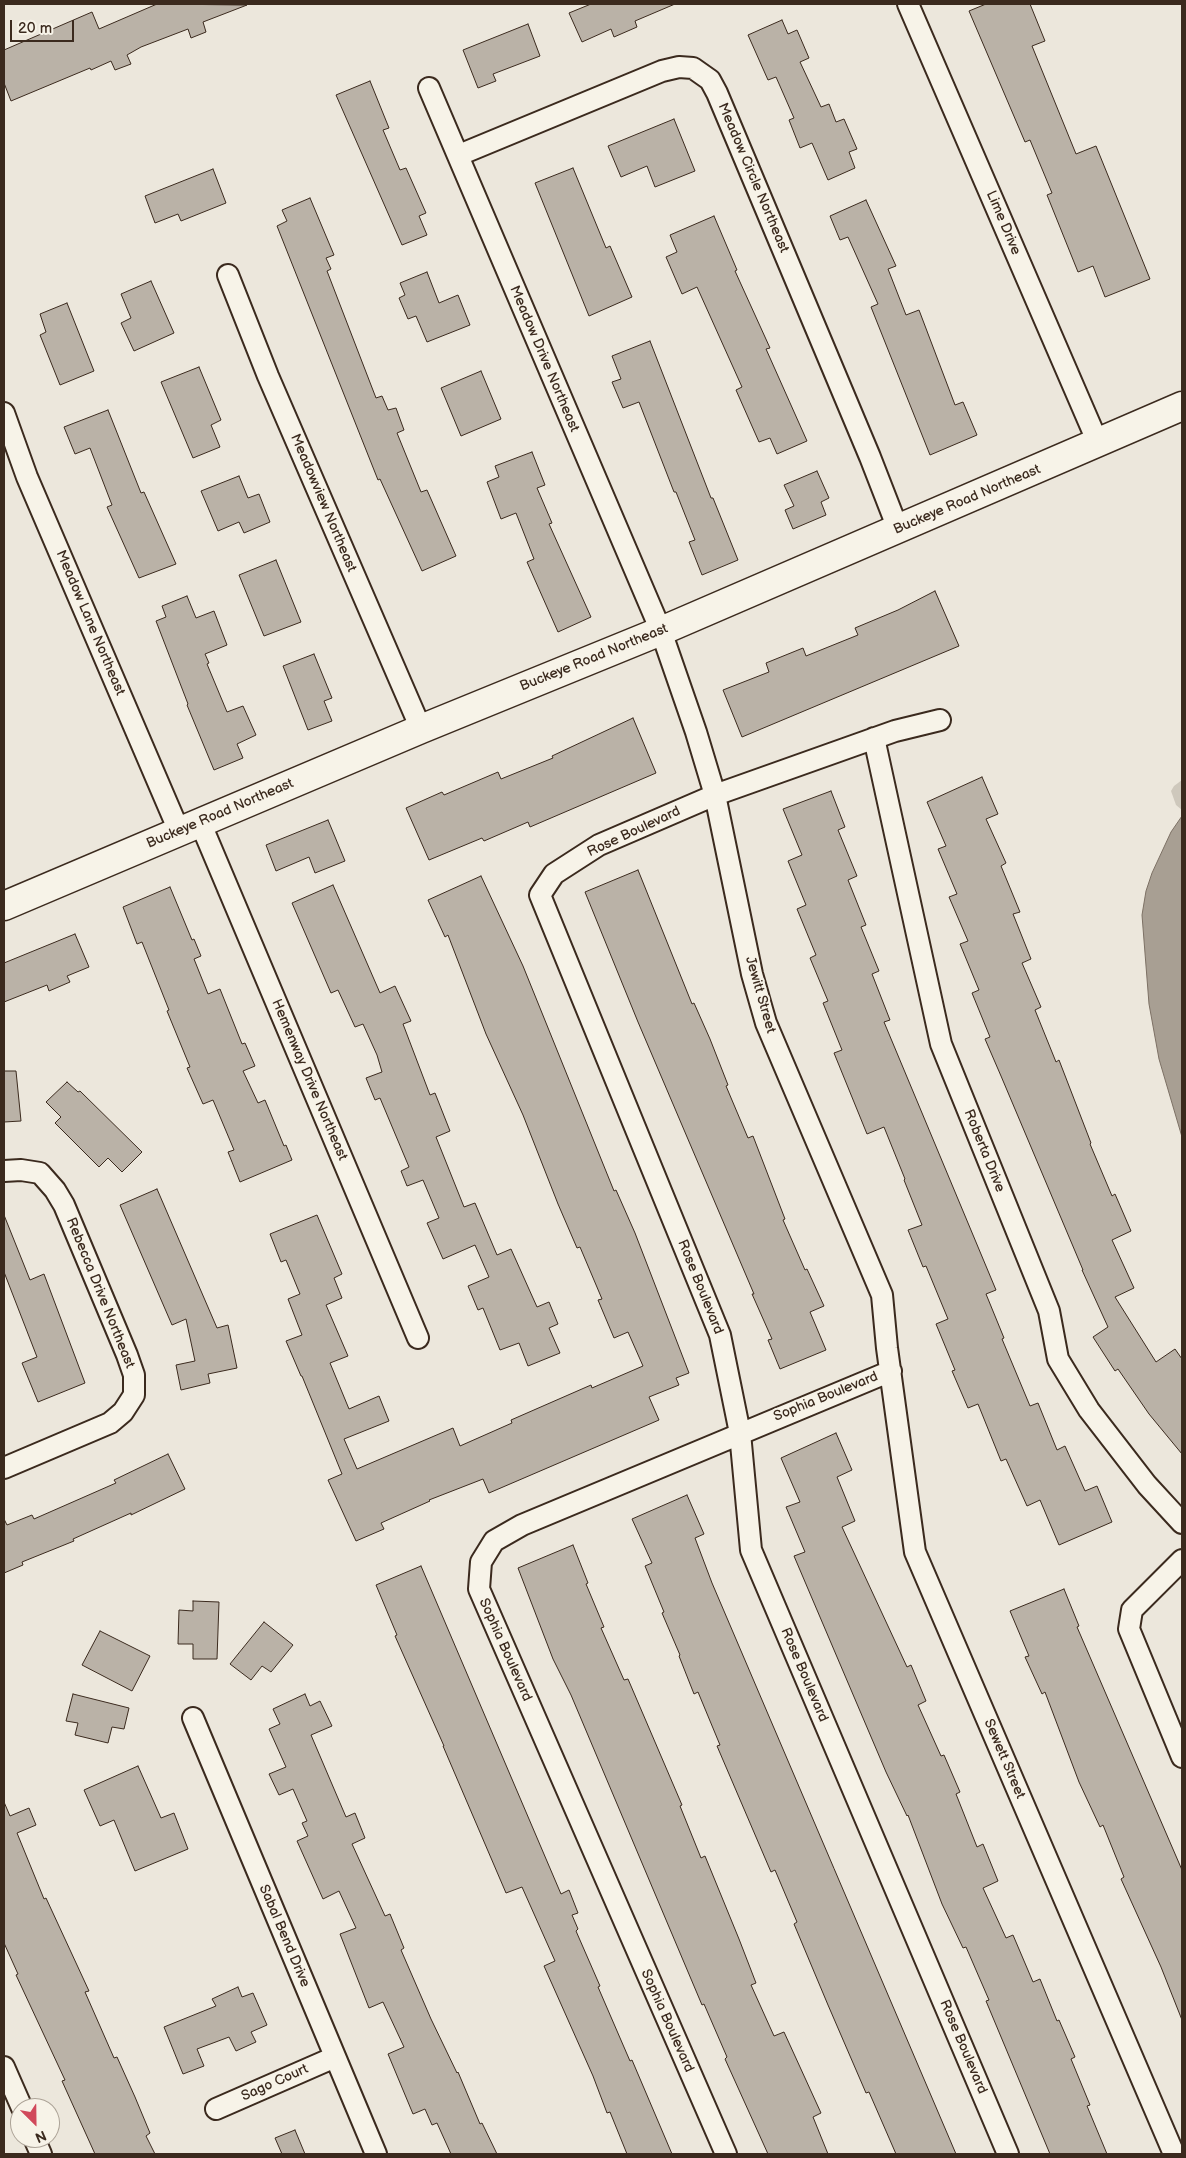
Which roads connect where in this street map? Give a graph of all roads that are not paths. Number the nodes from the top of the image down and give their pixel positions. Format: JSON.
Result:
{"nodes":[{"id":1,"x":908,"y":4,"type":"edge"},
{"id":2,"x":429,"y":88,"type":"dead end"},
{"id":3,"x":459,"y":155,"type":"junction"},
{"id":4,"x":228,"y":275,"type":"dead end"},
{"id":5,"x":1182,"y":406,"type":"edge"},
{"id":6,"x":4,"y":413,"type":"edge"},
{"id":7,"x":1098,"y":443,"type":"junction"},
{"id":8,"x":898,"y":529,"type":"junction"},
{"id":9,"x":661,"y":630,"type":"junction"},
{"id":10,"x":940,"y":720,"type":"dead end"},
{"id":11,"x":421,"y":729,"type":"junction"},
{"id":12,"x":874,"y":738,"type":"junction"},
{"id":13,"x":715,"y":795,"type":"junction"},
{"id":14,"x":190,"y":826,"type":"junction"},
{"id":15,"x":4,"y":906,"type":"edge"},
{"id":16,"x":4,"y":1171,"type":"edge"},
{"id":17,"x":418,"y":1338,"type":"dead end"},
{"id":18,"x":887,"y":1348,"type":"joint"},
{"id":19,"x":891,"y":1371,"type":"junction"},
{"id":20,"x":740,"y":1432,"type":"junction"},
{"id":21,"x":4,"y":1468,"type":"edge"},
{"id":22,"x":1182,"y":1523,"type":"edge"},
{"id":23,"x":1182,"y":1560,"type":"edge"},
{"id":24,"x":193,"y":1718,"type":"dead end"},
{"id":25,"x":1182,"y":1757,"type":"edge"},
{"id":26,"x":335,"y":2057,"type":"junction"},
{"id":27,"x":4,"y":2066,"type":"edge"},
{"id":28,"x":18,"y":2098,"type":"edge"},
{"id":29,"x":216,"y":2109,"type":"dead end"},
{"id":30,"x":376,"y":2154,"type":"edge"},
{"id":31,"x":726,"y":2154,"type":"edge"},
{"id":32,"x":1008,"y":2154,"type":"edge"},
{"id":33,"x":1174,"y":2154,"type":"edge"}],
"edges":[{"from":1,"to":7,"type":"street","name":"Lime Drive"},
{"from":2,"to":3,"type":"street","name":"Meadow Drive Northeast"},
{"from":3,"to":8,"type":"street","name":"Meadow Circle Northeast"},
{"from":3,"to":9,"type":"street","name":"Meadow Drive Northeast"},
{"from":4,"to":11,"type":"street","name":"Meadowview Northeast"},
{"from":5,"to":7,"type":"street","name":"Buckeye Road Northeast"},
{"from":6,"to":14,"type":"street","name":"Meadow Lane Northeast"},
{"from":7,"to":8,"type":"street","name":"Buckeye Road Northeast"},
{"from":8,"to":9,"type":"street","name":"Buckeye Road Northeast"},
{"from":9,"to":11,"type":"street","name":"Buckeye Road Northeast"},
{"from":9,"to":13,"type":"street","name":"Jewitt Street"},
{"from":10,"to":12,"type":"street","name":"Rose Boulevard"},
{"from":11,"to":14,"type":"street","name":"Buckeye Road Northeast"},
{"from":12,"to":13,"type":"street","name":"Rose Boulevard"},
{"from":12,"to":22,"type":"street","name":"Roberta Drive"},
{"from":13,"to":18,"type":"street","name":"Jewitt Street"},
{"from":13,"to":20,"type":"street","name":"Rose Boulevard"},
{"from":14,"to":15,"type":"street","name":"Buckeye Road Northeast"},
{"from":14,"to":17,"type":"street","name":"Hemenway Drive Northeast"},
{"from":16,"to":21,"type":"street","name":"Rebecca Drive Northeast"},
{"from":18,"to":19,"type":"street","name":"Sewett Street"},
{"from":19,"to":20,"type":"street","name":"Sophia Boulevard"},
{"from":19,"to":33,"type":"street","name":"Sewett Street"},
{"from":20,"to":31,"type":"street","name":"Sophia Boulevard"},
{"from":20,"to":32,"type":"street","name":"Rose Boulevard"},
{"from":23,"to":25,"type":"street"},
{"from":24,"to":26,"type":"street","name":"Sabal Bend Drive"},
{"from":26,"to":29,"type":"street","name":"Sago Court"},
{"from":26,"to":30,"type":"street","name":"Sabal Bend Drive"},
{"from":27,"to":28,"type":"street"}]}
